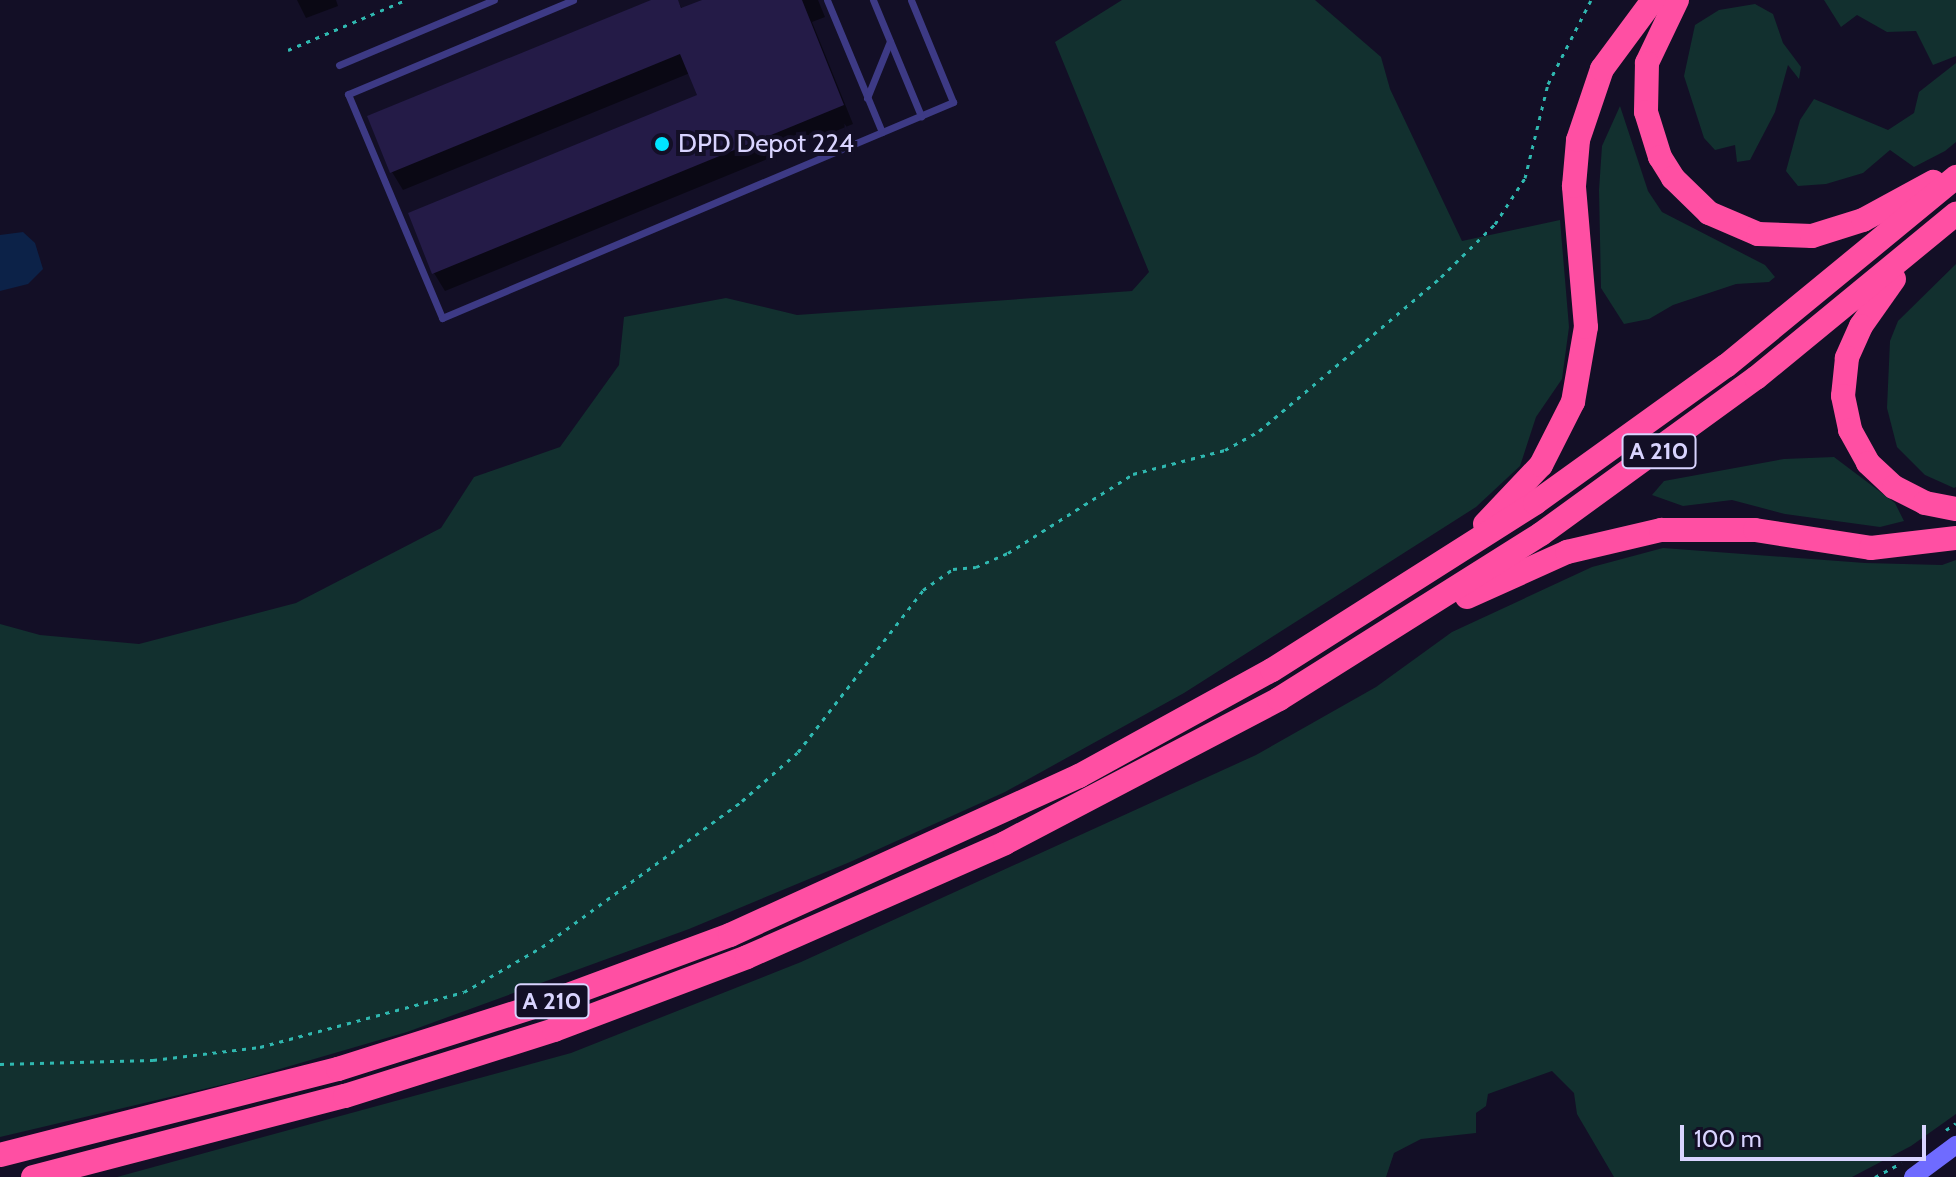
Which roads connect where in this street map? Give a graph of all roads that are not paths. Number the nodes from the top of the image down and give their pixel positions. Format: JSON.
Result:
{"nodes":[{"id":1,"x":494,"y":0,"type":"edge"},
{"id":2,"x":573,"y":0,"type":"edge"},
{"id":3,"x":827,"y":0,"type":"edge"},
{"id":4,"x":873,"y":0,"type":"edge"},
{"id":5,"x":911,"y":0,"type":"edge"},
{"id":6,"x":1653,"y":0,"type":"edge"},
{"id":7,"x":1677,"y":0,"type":"edge"},
{"id":8,"x":890,"y":41,"type":"junction"},
{"id":9,"x":339,"y":65,"type":"dead end"},
{"id":10,"x":867,"y":98,"type":"junction"},
{"id":11,"x":921,"y":116,"type":"junction"},
{"id":12,"x":882,"y":132,"type":"junction"},
{"id":13,"x":1956,"y":168,"type":"edge"},
{"id":14,"x":1956,"y":177,"type":"edge"},
{"id":15,"x":1956,"y":214,"type":"edge"},
{"id":16,"x":1922,"y":244,"type":"junction"},
{"id":17,"x":1956,"y":509,"type":"edge"},
{"id":18,"x":1956,"y":538,"type":"edge"},
{"id":19,"x":1424,"y":578,"type":"junction"},
{"id":20,"x":1382,"y":636,"type":"junction"},
{"id":21,"x":1956,"y":1145,"type":"edge"},
{"id":22,"x":0,"y":1155,"type":"edge"},
{"id":23,"x":33,"y":1177,"type":"edge"},
{"id":24,"x":1913,"y":1177,"type":"edge"}],
"edges":[{"from":1,"to":9,"type":"lane"},
{"from":2,"to":12,"type":"lane"},
{"from":3,"to":10,"type":"lane"},
{"from":4,"to":8,"type":"lane"},
{"from":5,"to":11,"type":"lane"},
{"from":6,"to":19,"type":"highway"},
{"from":7,"to":13,"type":"highway"},
{"from":8,"to":10,"type":"lane"},
{"from":8,"to":11,"type":"lane"},
{"from":10,"to":12,"type":"lane"},
{"from":11,"to":12,"type":"lane"},
{"from":14,"to":19,"type":"highway","number":"A 210"},
{"from":15,"to":16,"type":"highway","number":"A 210"},
{"from":16,"to":17,"type":"highway"},
{"from":16,"to":20,"type":"highway","number":"A 210"},
{"from":18,"to":20,"type":"highway"},
{"from":19,"to":22,"type":"highway","number":"A 210"},
{"from":20,"to":23,"type":"highway","number":"A 210"},
{"from":21,"to":24,"type":"street"}]}
